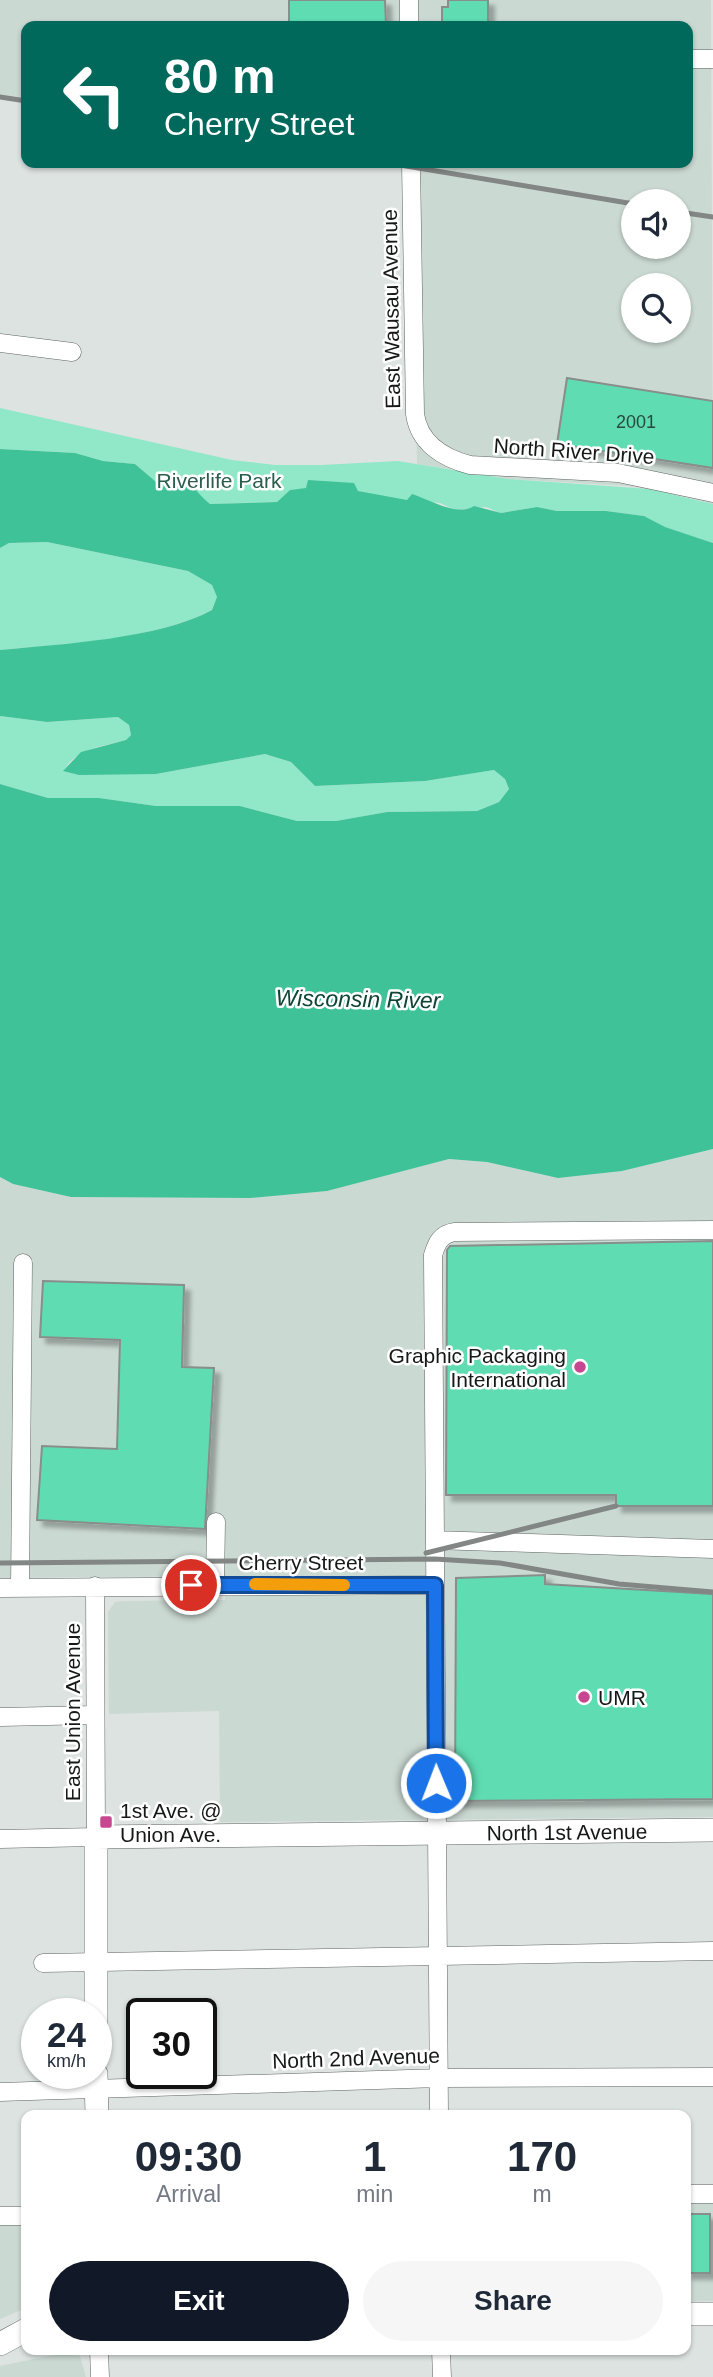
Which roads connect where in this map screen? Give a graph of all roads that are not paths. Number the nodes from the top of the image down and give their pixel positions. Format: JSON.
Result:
{"nodes":[{"id":1,"x":409,"y":0,"type":"edge"},
{"id":2,"x":410,"y":21,"type":"edge"},
{"id":3,"x":693,"y":59,"type":"edge"},
{"id":4,"x":713,"y":59,"type":"edge"},
{"id":5,"x":411,"y":168,"type":"edge"},
{"id":6,"x":0,"y":343,"type":"edge"},
{"id":7,"x":72,"y":352,"type":"dead end"},
{"id":8,"x":433,"y":448,"type":"joint"},
{"id":9,"x":713,"y":493,"type":"edge"},
{"id":10,"x":713,"y":1230,"type":"edge"},
{"id":11,"x":23,"y":1264,"type":"dead end"},
{"id":12,"x":216,"y":1522,"type":"dead end"},
{"id":13,"x":435,"y":1540,"type":"junction"},
{"id":14,"x":713,"y":1549,"type":"edge"},
{"id":15,"x":215,"y":1584,"type":"junction"},
{"id":16,"x":435,"y":1585,"type":"junction"},
{"id":17,"x":95,"y":1586,"type":"junction"},
{"id":18,"x":0,"y":1588,"type":"edge"},
{"id":19,"x":20,"y":1588,"type":"junction"},
{"id":20,"x":95,"y":1715,"type":"junction"},
{"id":21,"x":0,"y":1717,"type":"edge"},
{"id":22,"x":713,"y":1830,"type":"edge"},
{"id":23,"x":437,"y":1833,"type":"junction"},
{"id":24,"x":96,"y":1837,"type":"junction"},
{"id":25,"x":0,"y":1839,"type":"edge"},
{"id":26,"x":713,"y":1951,"type":"edge"},
{"id":27,"x":438,"y":1955,"type":"junction"},
{"id":28,"x":96,"y":1962,"type":"junction"},
{"id":29,"x":43,"y":1963,"type":"dead end"},
{"id":30,"x":96,"y":1998,"type":"edge"},
{"id":31,"x":713,"y":2077,"type":"edge"},
{"id":32,"x":439,"y":2078,"type":"junction"},
{"id":33,"x":112,"y":2082,"type":"edge"},
{"id":34,"x":29,"y":2089,"type":"edge"},
{"id":35,"x":96,"y":2089,"type":"edge"},
{"id":36,"x":0,"y":2092,"type":"edge"},
{"id":37,"x":97,"y":2110,"type":"edge"},
{"id":38,"x":439,"y":2110,"type":"edge"},
{"id":39,"x":691,"y":2194,"type":"edge"},
{"id":40,"x":713,"y":2194,"type":"edge"},
{"id":41,"x":0,"y":2216,"type":"edge"},
{"id":42,"x":21,"y":2216,"type":"edge"},
{"id":43,"x":691,"y":2314,"type":"edge"},
{"id":44,"x":713,"y":2314,"type":"edge"},
{"id":45,"x":21,"y":2333,"type":"edge"},
{"id":46,"x":21,"y":2342,"type":"edge"},
{"id":47,"x":0,"y":2344,"type":"edge"},
{"id":48,"x":100,"y":2355,"type":"edge"},
{"id":49,"x":441,"y":2355,"type":"edge"},
{"id":50,"x":100,"y":2377,"type":"edge"},
{"id":51,"x":442,"y":2377,"type":"edge"}],
"edges":[{"from":1,"to":2,"type":"street"},
{"from":3,"to":4,"type":"street"},
{"from":5,"to":8,"type":"street","name":"East Wausau Avenue"},
{"from":6,"to":7,"type":"street"},
{"from":8,"to":9,"type":"street","name":"North River Drive"},
{"from":10,"to":13,"type":"street"},
{"from":11,"to":19,"type":"street"},
{"from":12,"to":15,"type":"street"},
{"from":13,"to":14,"type":"street"},
{"from":13,"to":16,"type":"street"},
{"from":15,"to":16,"type":"street","name":"Cherry Street"},
{"from":15,"to":17,"type":"street","name":"Cherry Street"},
{"from":16,"to":23,"type":"street"},
{"from":17,"to":19,"type":"street","name":"Cherry Street"},
{"from":17,"to":20,"type":"street","name":"East Union Avenue"},
{"from":18,"to":19,"type":"street","name":"Cherry Street"},
{"from":20,"to":21,"type":"street"},
{"from":20,"to":24,"type":"street","name":"East Union Avenue"},
{"from":22,"to":23,"type":"main road","name":"North 1st Avenue"},
{"from":23,"to":24,"type":"main road","name":"North 1st Avenue"},
{"from":23,"to":27,"type":"street"},
{"from":24,"to":25,"type":"street","name":"North 1st Avenue"},
{"from":24,"to":28,"type":"main road"},
{"from":26,"to":27,"type":"street"},
{"from":27,"to":28,"type":"street"},
{"from":27,"to":32,"type":"street"},
{"from":28,"to":29,"type":"street"},
{"from":28,"to":30,"type":"main road"},
{"from":31,"to":32,"type":"street","name":"North 2nd Avenue"},
{"from":32,"to":33,"type":"street","name":"North 2nd Avenue"},
{"from":32,"to":38,"type":"street"},
{"from":34,"to":36,"type":"street","name":"North 2nd Avenue"},
{"from":35,"to":37,"type":"main road"},
{"from":39,"to":40,"type":"street"},
{"from":41,"to":42,"type":"street"},
{"from":43,"to":44,"type":"main road"},
{"from":45,"to":47,"type":"main road"},
{"from":46,"to":47,"type":"main road"},
{"from":48,"to":50,"type":"street"},
{"from":49,"to":51,"type":"street"}]}
